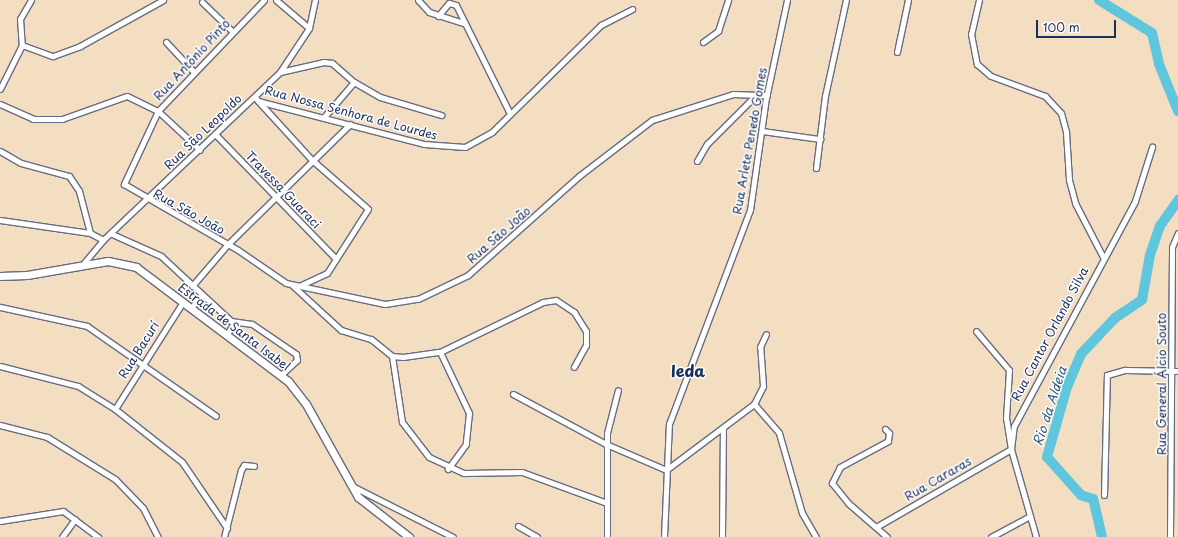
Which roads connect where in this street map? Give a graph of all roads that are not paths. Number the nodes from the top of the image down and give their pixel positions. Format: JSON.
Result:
{"nodes":[{"id":1,"x":31,"y":0,"type":"edge"},
{"id":2,"x":163,"y":0,"type":"edge"},
{"id":3,"x":264,"y":0,"type":"edge"},
{"id":4,"x":276,"y":0,"type":"edge"},
{"id":5,"x":315,"y":0,"type":"edge"},
{"id":6,"x":418,"y":0,"type":"edge"},
{"id":7,"x":728,"y":0,"type":"edge"},
{"id":8,"x":787,"y":0,"type":"edge"},
{"id":9,"x":846,"y":0,"type":"edge"},
{"id":10,"x":908,"y":0,"type":"edge"},
{"id":11,"x":979,"y":0,"type":"edge"},
{"id":12,"x":202,"y":2,"type":"dead end"},
{"id":13,"x":632,"y":9,"type":"dead end"},
{"id":14,"x":438,"y":16,"type":"junction"},
{"id":15,"x":468,"y":26,"type":"junction"},
{"id":16,"x":310,"y":28,"type":"junction"},
{"id":17,"x":232,"y":31,"type":"junction"},
{"id":18,"x":166,"y":42,"type":"dead end"},
{"id":19,"x":703,"y":42,"type":"dead end"},
{"id":20,"x":22,"y":45,"type":"junction"},
{"id":21,"x":896,"y":52,"type":"dead end"},
{"id":22,"x":194,"y":72,"type":"junction"},
{"id":23,"x":280,"y":72,"type":"junction"},
{"id":24,"x":354,"y":82,"type":"junction"},
{"id":25,"x":0,"y":89,"type":"edge"},
{"id":26,"x":758,"y":92,"type":"junction"},
{"id":27,"x":767,"y":95,"type":"junction"},
{"id":28,"x":257,"y":99,"type":"junction"},
{"id":29,"x":0,"y":104,"type":"edge"},
{"id":30,"x":158,"y":111,"type":"junction"},
{"id":31,"x":509,"y":112,"type":"junction"},
{"id":32,"x":441,"y":115,"type":"dead end"},
{"id":33,"x":324,"y":117,"type":"junction"},
{"id":34,"x":350,"y":124,"type":"junction"},
{"id":35,"x":762,"y":131,"type":"junction"},
{"id":36,"x":215,"y":134,"type":"junction"},
{"id":37,"x":820,"y":139,"type":"junction"},
{"id":38,"x":1152,"y":147,"type":"dead end"},
{"id":39,"x":0,"y":150,"type":"edge"},
{"id":40,"x":200,"y":150,"type":"junction"},
{"id":41,"x":312,"y":160,"type":"junction"},
{"id":42,"x":697,"y":161,"type":"dead end"},
{"id":43,"x":816,"y":168,"type":"dead end"},
{"id":44,"x":124,"y":184,"type":"joint"},
{"id":45,"x":277,"y":198,"type":"junction"},
{"id":46,"x":147,"y":200,"type":"junction"},
{"id":47,"x":0,"y":220,"type":"edge"},
{"id":48,"x":90,"y":233,"type":"junction"},
{"id":49,"x":1178,"y":233,"type":"edge"},
{"id":50,"x":112,"y":234,"type":"junction"},
{"id":51,"x":103,"y":240,"type":"junction"},
{"id":52,"x":228,"y":244,"type":"junction"},
{"id":53,"x":1103,"y":257,"type":"junction"},
{"id":54,"x":336,"y":259,"type":"junction"},
{"id":55,"x":84,"y":264,"type":"junction"},
{"id":56,"x":0,"y":276,"type":"edge"},
{"id":57,"x":292,"y":285,"type":"junction"},
{"id":58,"x":301,"y":285,"type":"junction"},
{"id":59,"x":192,"y":286,"type":"junction"},
{"id":60,"x":201,"y":295,"type":"junction"},
{"id":61,"x":183,"y":302,"type":"junction"},
{"id":62,"x":0,"y":307,"type":"edge"},
{"id":63,"x":192,"y":308,"type":"junction"},
{"id":64,"x":234,"y":323,"type":"junction"},
{"id":65,"x":976,"y":331,"type":"dead end"},
{"id":66,"x":227,"y":334,"type":"junction"},
{"id":67,"x":766,"y":334,"type":"dead end"},
{"id":68,"x":440,"y":352,"type":"junction"},
{"id":69,"x":392,"y":356,"type":"junction"},
{"id":70,"x":142,"y":362,"type":"junction"},
{"id":71,"x":0,"y":366,"type":"edge"},
{"id":72,"x":574,"y":367,"type":"dead end"},
{"id":73,"x":1175,"y":370,"type":"edge"},
{"id":74,"x":281,"y":374,"type":"junction"},
{"id":75,"x":618,"y":390,"type":"dead end"},
{"id":76,"x":513,"y":394,"type":"dead end"},
{"id":77,"x":754,"y":404,"type":"junction"},
{"id":78,"x":115,"y":410,"type":"junction"},
{"id":79,"x":216,"y":416,"type":"dead end"},
{"id":80,"x":0,"y":425,"type":"edge"},
{"id":81,"x":885,"y":429,"type":"dead end"},
{"id":82,"x":723,"y":430,"type":"junction"},
{"id":83,"x":606,"y":444,"type":"junction"},
{"id":84,"x":1011,"y":449,"type":"junction"},
{"id":85,"x":254,"y":466,"type":"dead end"},
{"id":86,"x":448,"y":469,"type":"junction"},
{"id":87,"x":666,"y":470,"type":"junction"},
{"id":88,"x":349,"y":485,"type":"junction"},
{"id":89,"x":1104,"y":495,"type":"dead end"},
{"id":90,"x":607,"y":504,"type":"junction"},
{"id":91,"x":1030,"y":516,"type":"junction"},
{"id":92,"x":75,"y":519,"type":"junction"},
{"id":93,"x":0,"y":521,"type":"edge"},
{"id":94,"x":518,"y":526,"type":"dead end"},
{"id":95,"x":876,"y":527,"type":"junction"},
{"id":96,"x":226,"y":528,"type":"junction"},
{"id":97,"x":810,"y":535,"type":"edge"},
{"id":98,"x":62,"y":537,"type":"edge"},
{"id":99,"x":98,"y":537,"type":"edge"},
{"id":100,"x":158,"y":537,"type":"edge"},
{"id":101,"x":224,"y":537,"type":"edge"},
{"id":102,"x":409,"y":537,"type":"edge"},
{"id":103,"x":453,"y":537,"type":"edge"},
{"id":104,"x":538,"y":537,"type":"edge"},
{"id":105,"x":606,"y":537,"type":"edge"},
{"id":106,"x":664,"y":537,"type":"edge"},
{"id":107,"x":722,"y":537,"type":"edge"},
{"id":108,"x":816,"y":537,"type":"edge"},
{"id":109,"x":888,"y":537,"type":"edge"},
{"id":110,"x":991,"y":537,"type":"edge"},
{"id":111,"x":1036,"y":537,"type":"edge"},
{"id":112,"x":1170,"y":537,"type":"edge"}],
"edges":[{"from":1,"to":20,"type":"street"},
{"from":2,"to":20,"type":"street"},
{"from":3,"to":17,"type":"street","name":"Rua Antônio Pinto"},
{"from":4,"to":16,"type":"street"},
{"from":5,"to":16,"type":"street","name":"Rua São Leopoldo"},
{"from":6,"to":14,"type":"street"},
{"from":7,"to":19,"type":"street"},
{"from":8,"to":27,"type":"street","name":"Rua Arlete Penedo Gomes"},
{"from":9,"to":37,"type":"street"},
{"from":10,"to":21,"type":"street"},
{"from":11,"to":53,"type":"street"},
{"from":12,"to":17,"type":"street"},
{"from":13,"to":31,"type":"street","name":"Rua Nossa Senhora de Lourdes"},
{"from":14,"to":15,"type":"street"},
{"from":14,"to":15,"type":"street"},
{"from":15,"to":31,"type":"street"},
{"from":16,"to":23,"type":"street","name":"Rua São Leopoldo"},
{"from":17,"to":22,"type":"street","name":"Rua Antônio Pinto"},
{"from":18,"to":22,"type":"street"},
{"from":20,"to":25,"type":"street"},
{"from":22,"to":30,"type":"street","name":"Rua Antônio Pinto"},
{"from":23,"to":24,"type":"street"},
{"from":23,"to":28,"type":"street","name":"Rua São Leopoldo"},
{"from":24,"to":32,"type":"street"},
{"from":24,"to":33,"type":"street"},
{"from":26,"to":27,"type":"street","name":"Rua São João"},
{"from":26,"to":42,"type":"street"},
{"from":26,"to":58,"type":"street","name":"Rua São João"},
{"from":27,"to":35,"type":"street","name":"Rua Arlete Penedo Gomes"},
{"from":28,"to":33,"type":"street","name":"Rua Nossa Senhora de Lourdes"},
{"from":28,"to":36,"type":"street","name":"Rua São Leopoldo"},
{"from":28,"to":41,"type":"street"},
{"from":29,"to":30,"type":"street"},
{"from":30,"to":40,"type":"street"},
{"from":30,"to":44,"type":"street","name":"Rua Antônio Pinto"},
{"from":31,"to":34,"type":"street","name":"Rua Nossa Senhora de Lourdes"},
{"from":33,"to":34,"type":"street","name":"Rua Nossa Senhora de Lourdes"},
{"from":34,"to":41,"type":"street"},
{"from":35,"to":37,"type":"street"},
{"from":35,"to":87,"type":"street","name":"Rua Arlete Penedo Gomes"},
{"from":36,"to":40,"type":"street","name":"Rua São Leopoldo"},
{"from":36,"to":45,"type":"street","name":"Travessa Guaraci"},
{"from":37,"to":43,"type":"street"},
{"from":38,"to":53,"type":"street","name":"Rua Cantor Orlando Silva"},
{"from":39,"to":48,"type":"street"},
{"from":40,"to":46,"type":"street","name":"Rua São Leopoldo"},
{"from":41,"to":45,"type":"street"},
{"from":41,"to":54,"type":"street"},
{"from":44,"to":46,"type":"street","name":"Rua São João"},
{"from":45,"to":52,"type":"street"},
{"from":45,"to":54,"type":"street","name":"Travessa Guaraci"},
{"from":46,"to":50,"type":"street","name":"Rua São Leopoldo"},
{"from":46,"to":52,"type":"street","name":"Rua São João"},
{"from":47,"to":48,"type":"street"},
{"from":48,"to":51,"type":"street"},
{"from":49,"to":73,"type":"street","name":"Rua General Álcio Souto"},
{"from":50,"to":51,"type":"street","name":"Rua São Leopoldo"},
{"from":50,"to":59,"type":"street"},
{"from":51,"to":55,"type":"street","name":"Rua São Leopoldo"},
{"from":52,"to":57,"type":"street","name":"Rua São João"},
{"from":52,"to":59,"type":"street"},
{"from":53,"to":84,"type":"street","name":"Rua Cantor Orlando Silva"},
{"from":54,"to":58,"type":"street"},
{"from":55,"to":56,"type":"main road","name":"Estrada de Santa Isabel"},
{"from":55,"to":61,"type":"main road","name":"Estrada de Santa Isabel"},
{"from":57,"to":58,"type":"street","name":"Rua São João"},
{"from":57,"to":69,"type":"street"},
{"from":59,"to":60,"type":"street"},
{"from":60,"to":63,"type":"street"},
{"from":60,"to":64,"type":"street"},
{"from":61,"to":63,"type":"main road","name":"Estrada de Santa Isabel"},
{"from":61,"to":70,"type":"street","name":"Rua Bacurí"},
{"from":62,"to":70,"type":"street"},
{"from":63,"to":66,"type":"main road","name":"Estrada de Santa Isabel"},
{"from":64,"to":66,"type":"street"},
{"from":64,"to":74,"type":"street"},
{"from":65,"to":84,"type":"street"},
{"from":66,"to":74,"type":"main road","name":"Estrada de Santa Isabel"},
{"from":67,"to":77,"type":"street"},
{"from":68,"to":69,"type":"street"},
{"from":68,"to":72,"type":"street"},
{"from":68,"to":86,"type":"street"},
{"from":69,"to":86,"type":"street"},
{"from":70,"to":78,"type":"street","name":"Rua Bacurí"},
{"from":70,"to":79,"type":"street"},
{"from":71,"to":78,"type":"street"},
{"from":73,"to":89,"type":"street"},
{"from":73,"to":112,"type":"street","name":"Rua General Álcio Souto"},
{"from":74,"to":88,"type":"main road","name":"Estrada de Santa Isabel"},
{"from":75,"to":83,"type":"street"},
{"from":76,"to":83,"type":"street"},
{"from":77,"to":82,"type":"street"},
{"from":77,"to":97,"type":"street"},
{"from":78,"to":96,"type":"street"},
{"from":80,"to":100,"type":"street"},
{"from":81,"to":95,"type":"street"},
{"from":82,"to":87,"type":"street"},
{"from":82,"to":107,"type":"street"},
{"from":83,"to":87,"type":"street"},
{"from":83,"to":90,"type":"street"},
{"from":84,"to":91,"type":"street","name":"Rua Cantor Orlando Silva"},
{"from":84,"to":95,"type":"street","name":"Rua Cararas"},
{"from":85,"to":96,"type":"street"},
{"from":86,"to":90,"type":"street"},
{"from":87,"to":106,"type":"street","name":"Rua Arlete Penedo Gomes"},
{"from":88,"to":102,"type":"main road","name":"Estrada de Santa Isabel"},
{"from":88,"to":103,"type":"street"},
{"from":90,"to":105,"type":"street"},
{"from":91,"to":110,"type":"street"},
{"from":91,"to":111,"type":"street","name":"Rua Cantor Orlando Silva"},
{"from":92,"to":93,"type":"street"},
{"from":92,"to":98,"type":"street"},
{"from":92,"to":99,"type":"street"},
{"from":94,"to":104,"type":"street"},
{"from":95,"to":109,"type":"street"},
{"from":96,"to":101,"type":"street"},
{"from":97,"to":108,"type":"street"}]}
